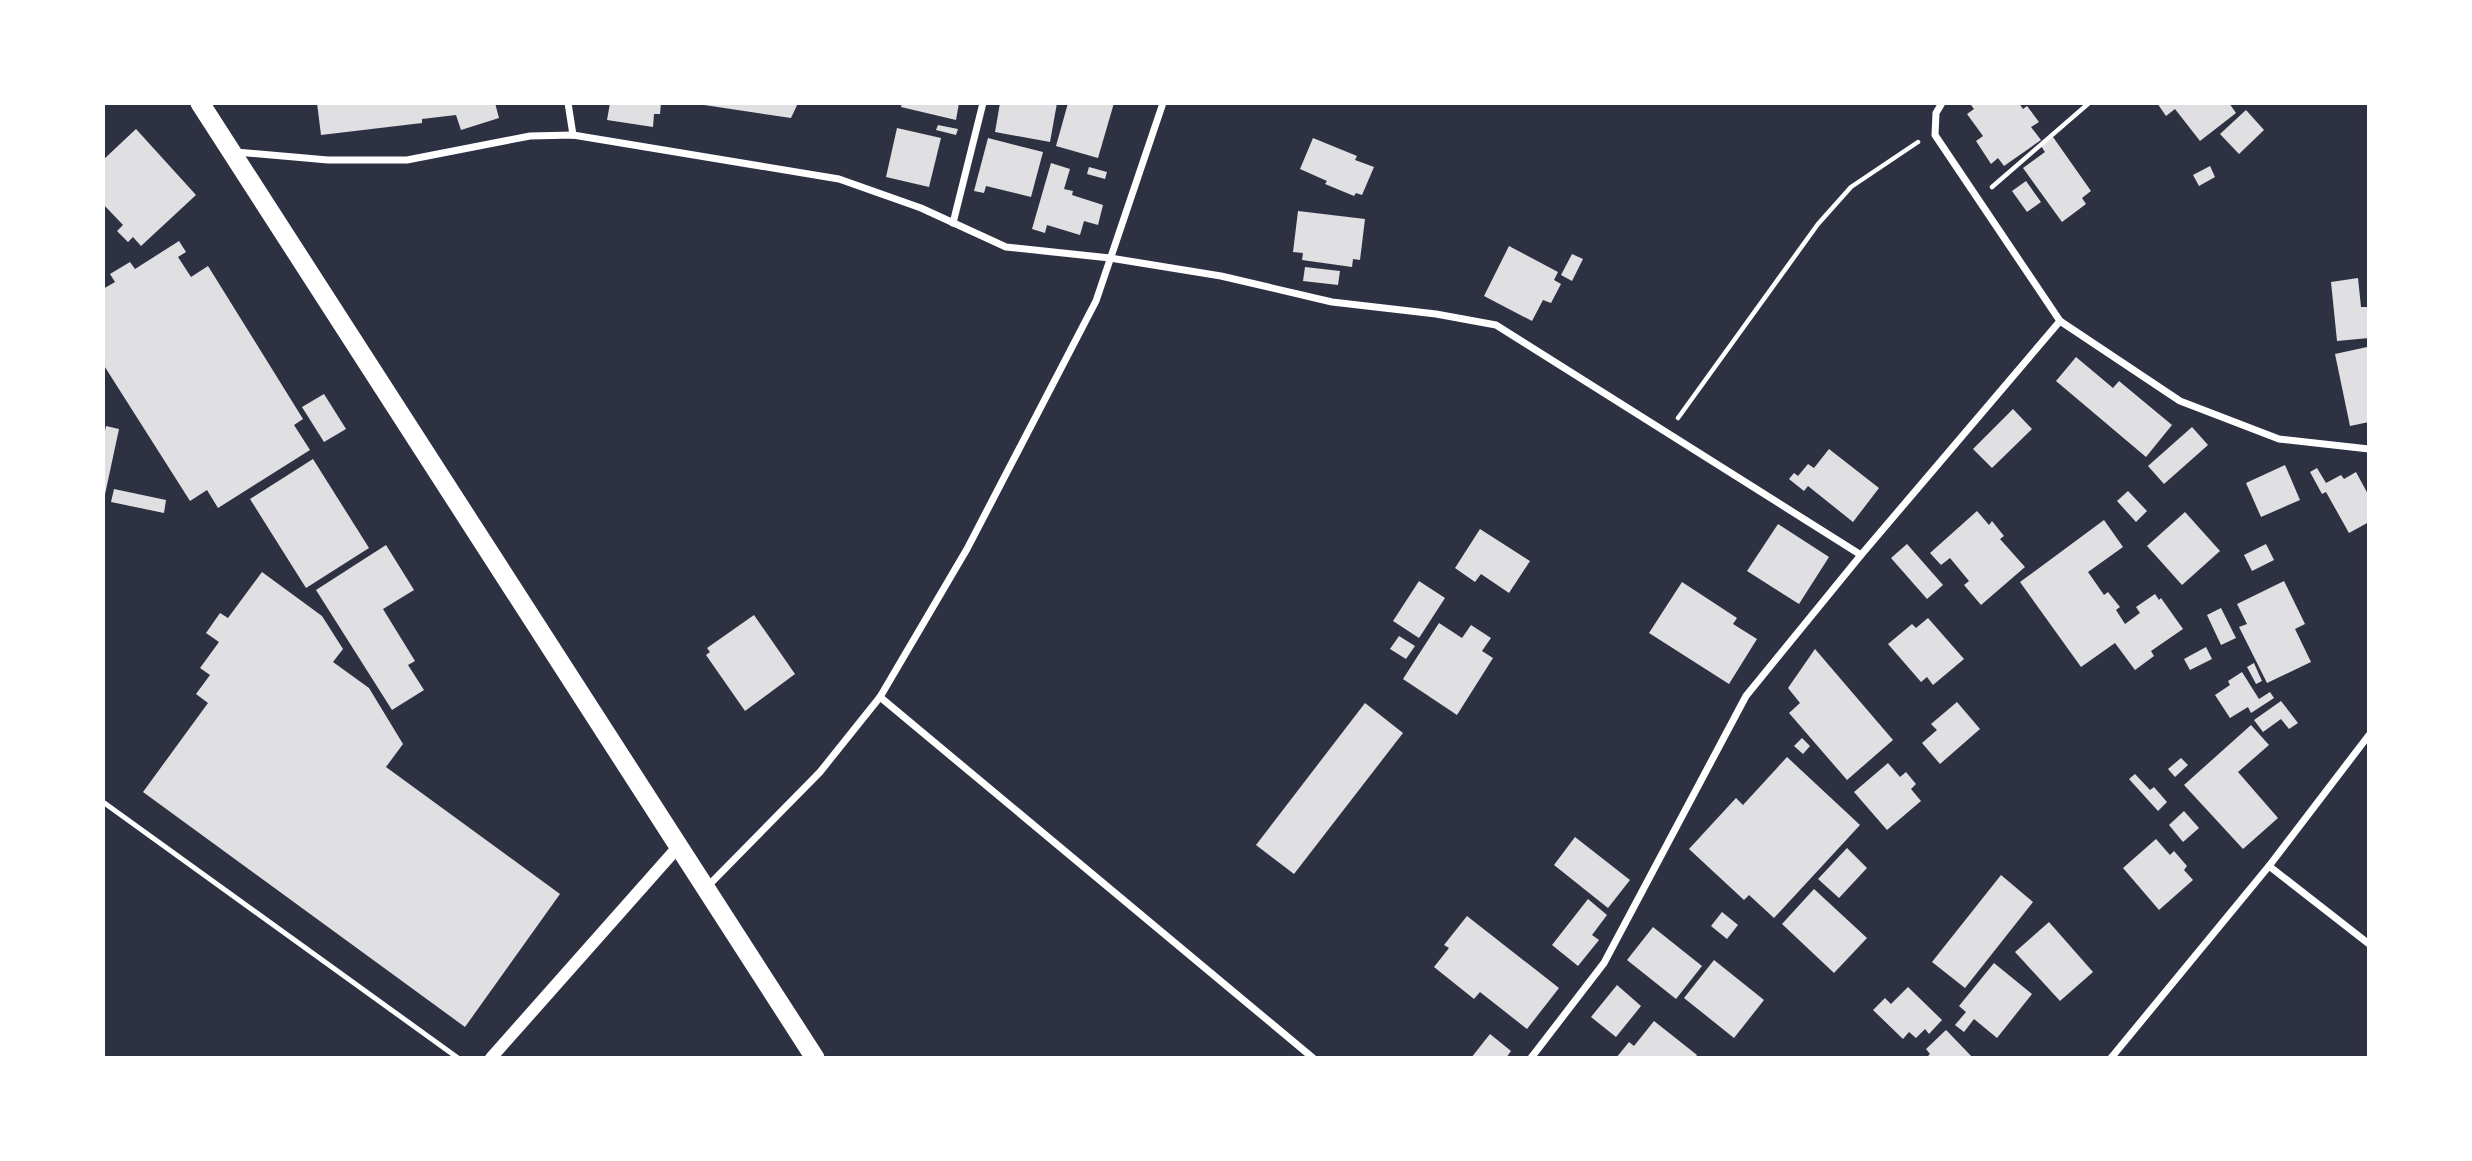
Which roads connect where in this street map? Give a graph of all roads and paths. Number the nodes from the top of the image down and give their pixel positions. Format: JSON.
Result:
{"nodes":[{"id":1,"x":200,"y":103,"type":"edge"},
{"id":2,"x":568,"y":103,"type":"edge"},
{"id":3,"x":983,"y":103,"type":"edge"},
{"id":4,"x":1163,"y":103,"type":"edge"},
{"id":5,"x":1942,"y":103,"type":"edge"},
{"id":6,"x":2089,"y":103,"type":"edge"},
{"id":7,"x":573,"y":135,"type":"junction"},
{"id":8,"x":1935,"y":135,"type":"junction"},
{"id":9,"x":231,"y":152,"type":"junction"},
{"id":10,"x":1978,"y":199,"type":"junction"},
{"id":11,"x":953,"y":223,"type":"junction"},
{"id":12,"x":1110,"y":258,"type":"junction"},
{"id":13,"x":2060,"y":321,"type":"junction"},
{"id":14,"x":1668,"y":433,"type":"junction"},
{"id":15,"x":2369,"y":449,"type":"edge"},
{"id":16,"x":1861,"y":555,"type":"junction"},
{"id":17,"x":880,"y":698,"type":"junction"},
{"id":18,"x":2369,"y":735,"type":"edge"},
{"id":19,"x":103,"y":803,"type":"edge"},
{"id":20,"x":678,"y":847,"type":"junction"},
{"id":21,"x":2269,"y":866,"type":"junction"},
{"id":22,"x":705,"y":888,"type":"junction"},
{"id":23,"x":2369,"y":944,"type":"edge"},
{"id":24,"x":458,"y":1058,"type":"edge"},
{"id":25,"x":491,"y":1058,"type":"edge"},
{"id":26,"x":815,"y":1058,"type":"edge"},
{"id":27,"x":1312,"y":1058,"type":"edge"},
{"id":28,"x":1531,"y":1058,"type":"edge"},
{"id":29,"x":2111,"y":1058,"type":"edge"}],
"edges":[{"from":1,"to":9,"type":"highway"},
{"from":2,"to":7,"type":"street"},
{"from":3,"to":11,"type":"street"},
{"from":4,"to":12,"type":"street"},
{"from":5,"to":8,"type":"street"},
{"from":6,"to":10,"type":"path"},
{"from":7,"to":9,"type":"street"},
{"from":7,"to":11,"type":"street"},
{"from":8,"to":10,"type":"street"},
{"from":8,"to":14,"type":"path"},
{"from":9,"to":20,"type":"highway"},
{"from":10,"to":13,"type":"street"},
{"from":11,"to":12,"type":"street"},
{"from":12,"to":14,"type":"street"},
{"from":12,"to":17,"type":"street"},
{"from":13,"to":15,"type":"street"},
{"from":13,"to":16,"type":"street"},
{"from":14,"to":16,"type":"street"},
{"from":16,"to":28,"type":"street"},
{"from":17,"to":22,"type":"street"},
{"from":17,"to":27,"type":"street"},
{"from":18,"to":21,"type":"street"},
{"from":19,"to":24,"type":"lane"},
{"from":20,"to":22,"type":"highway"},
{"from":20,"to":25,"type":"street"},
{"from":21,"to":23,"type":"street"},
{"from":21,"to":29,"type":"street"},
{"from":22,"to":26,"type":"highway"}]}
